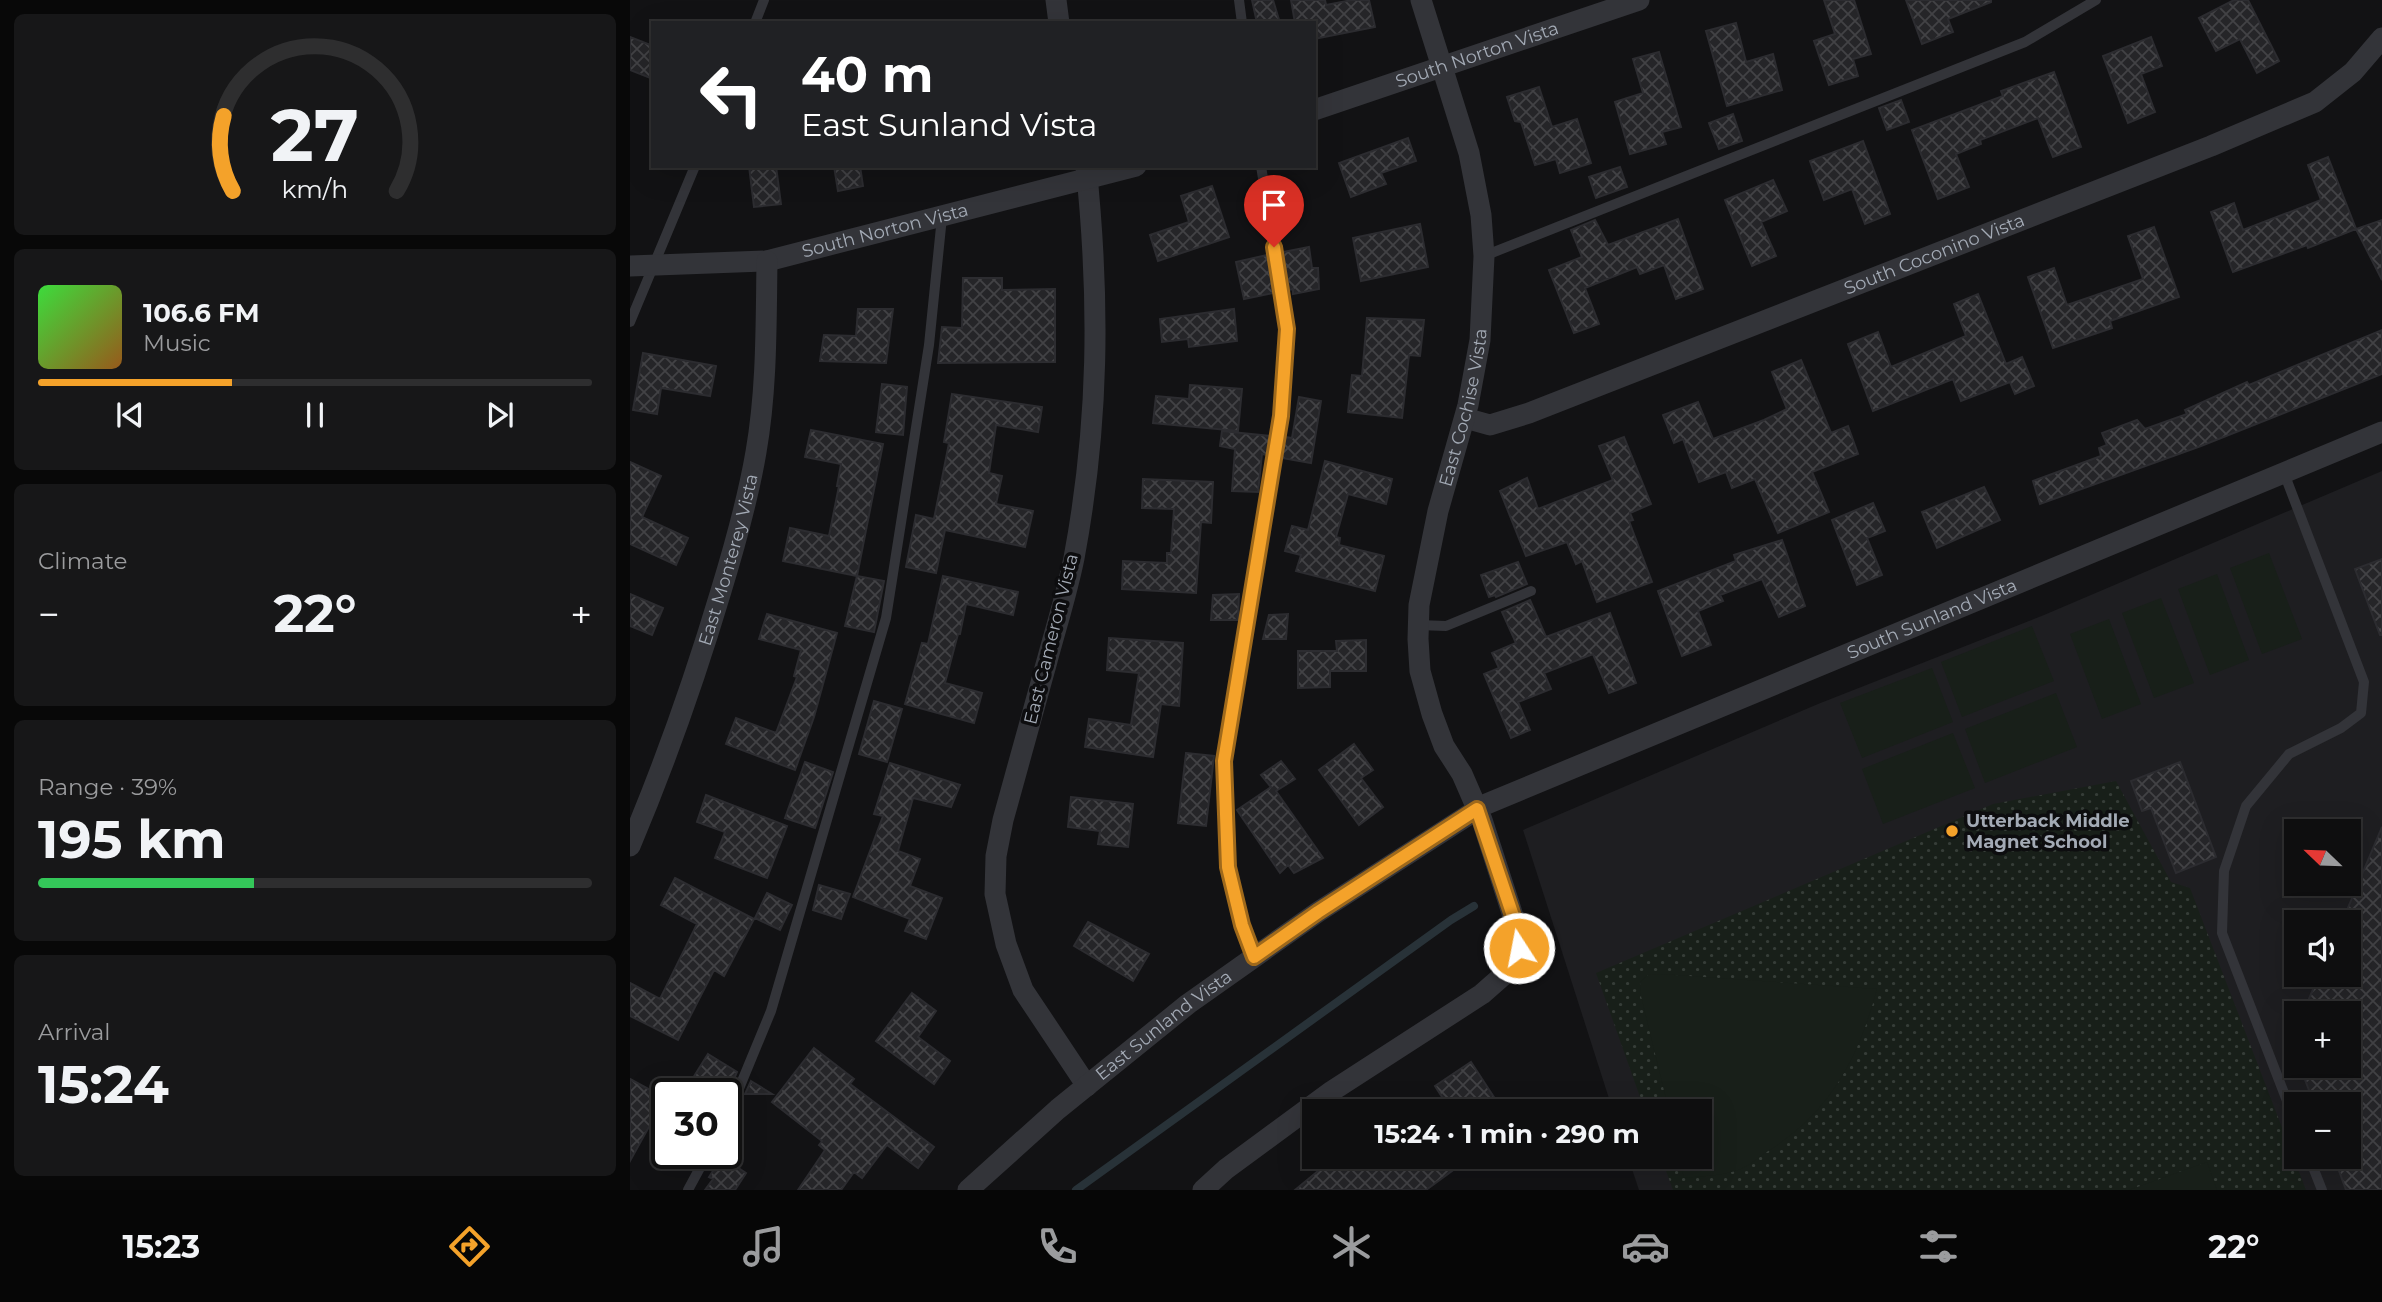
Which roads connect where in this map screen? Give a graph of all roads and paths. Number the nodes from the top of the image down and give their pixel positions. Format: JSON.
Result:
{"nodes":[{"id":1,"x":764,"y":0,"type":"edge"},
{"id":2,"x":1056,"y":0,"type":"edge"},
{"id":3,"x":1239,"y":0,"type":"edge"},
{"id":4,"x":1421,"y":0,"type":"edge"},
{"id":5,"x":1639,"y":0,"type":"edge"},
{"id":6,"x":2096,"y":0,"type":"edge"},
{"id":7,"x":756,"y":21,"type":"edge"},
{"id":8,"x":1059,"y":21,"type":"edge"},
{"id":9,"x":1242,"y":21,"type":"edge"},
{"id":10,"x":2382,"y":38,"type":"edge"},
{"id":11,"x":1441,"y":65,"type":"junction"},
{"id":12,"x":1316,"y":109,"type":"edge"},
{"id":13,"x":694,"y":168,"type":"edge"},
{"id":14,"x":1122,"y":168,"type":"edge"},
{"id":15,"x":1261,"y":168,"type":"edge"},
{"id":16,"x":1087,"y":173,"type":"edge"},
{"id":17,"x":942,"y":217,"type":"junction"},
{"id":18,"x":1484,"y":256,"type":"junction"},
{"id":19,"x":766,"y":261,"type":"junction"},
{"id":20,"x":630,"y":266,"type":"edge"},
{"id":21,"x":653,"y":266,"type":"junction"},
{"id":22,"x":630,"y":322,"type":"edge"},
{"id":23,"x":1465,"y":418,"type":"junction"},
{"id":24,"x":2382,"y":432,"type":"edge"},
{"id":25,"x":2284,"y":473,"type":"junction"},
{"id":26,"x":1531,"y":591,"type":"dead end"},
{"id":27,"x":1418,"y":625,"type":"junction"},
{"id":28,"x":1480,"y":807,"type":"junction"},
{"id":29,"x":630,"y":846,"type":"edge"},
{"id":30,"x":1254,"y":957,"type":"junction"},
{"id":31,"x":742,"y":1081,"type":"edge"},
{"id":32,"x":1087,"y":1086,"type":"junction"},
{"id":33,"x":2284,"y":1093,"type":"edge"},
{"id":34,"x":699,"y":1169,"type":"edge"},
{"id":35,"x":2314,"y":1169,"type":"edge"},
{"id":36,"x":688,"y":1190,"type":"edge"},
{"id":37,"x":968,"y":1190,"type":"edge"},
{"id":38,"x":1203,"y":1190,"type":"edge"},
{"id":39,"x":2322,"y":1190,"type":"edge"}],
"edges":[{"from":1,"to":7,"type":"lane"},
{"from":2,"to":8,"type":"street"},
{"from":3,"to":9,"type":"lane"},
{"from":4,"to":11,"type":"street","name":"East Cochise Vista"},
{"from":5,"to":11,"type":"street","name":"South Norton Vista"},
{"from":6,"to":18,"type":"lane"},
{"from":10,"to":23,"type":"street","name":"South Coconino Vista"},
{"from":11,"to":12,"type":"street","name":"South Norton Vista"},
{"from":11,"to":18,"type":"street","name":"East Cochise Vista"},
{"from":13,"to":21,"type":"lane"},
{"from":14,"to":16,"type":"street","name":"South Norton Vista"},
{"from":15,"to":30,"type":"lane"},
{"from":16,"to":17,"type":"street","name":"South Norton Vista"},
{"from":16,"to":32,"type":"street","name":"East Cameron Vista"},
{"from":17,"to":19,"type":"street","name":"South Norton Vista"},
{"from":17,"to":31,"type":"lane"},
{"from":18,"to":23,"type":"street","name":"East Cochise Vista"},
{"from":19,"to":21,"type":"street","name":"South Norton Vista"},
{"from":19,"to":29,"type":"street","name":"East Monterey Vista"},
{"from":20,"to":21,"type":"street","name":"South Norton Vista"},
{"from":21,"to":22,"type":"lane"},
{"from":23,"to":27,"type":"street","name":"East Cochise Vista"},
{"from":24,"to":25,"type":"street","name":"South Sunland Vista"},
{"from":25,"to":28,"type":"street","name":"South Sunland Vista"},
{"from":25,"to":33,"type":"lane"},
{"from":26,"to":27,"type":"lane"},
{"from":27,"to":28,"type":"street","name":"East Cochise Vista"},
{"from":28,"to":30,"type":"street","name":"East Sunland Vista"},
{"from":28,"to":38,"type":"street"},
{"from":30,"to":32,"type":"street","name":"East Sunland Vista"},
{"from":32,"to":37,"type":"street","name":"East Sunland Vista"},
{"from":34,"to":36,"type":"lane"},
{"from":35,"to":39,"type":"lane"}]}
